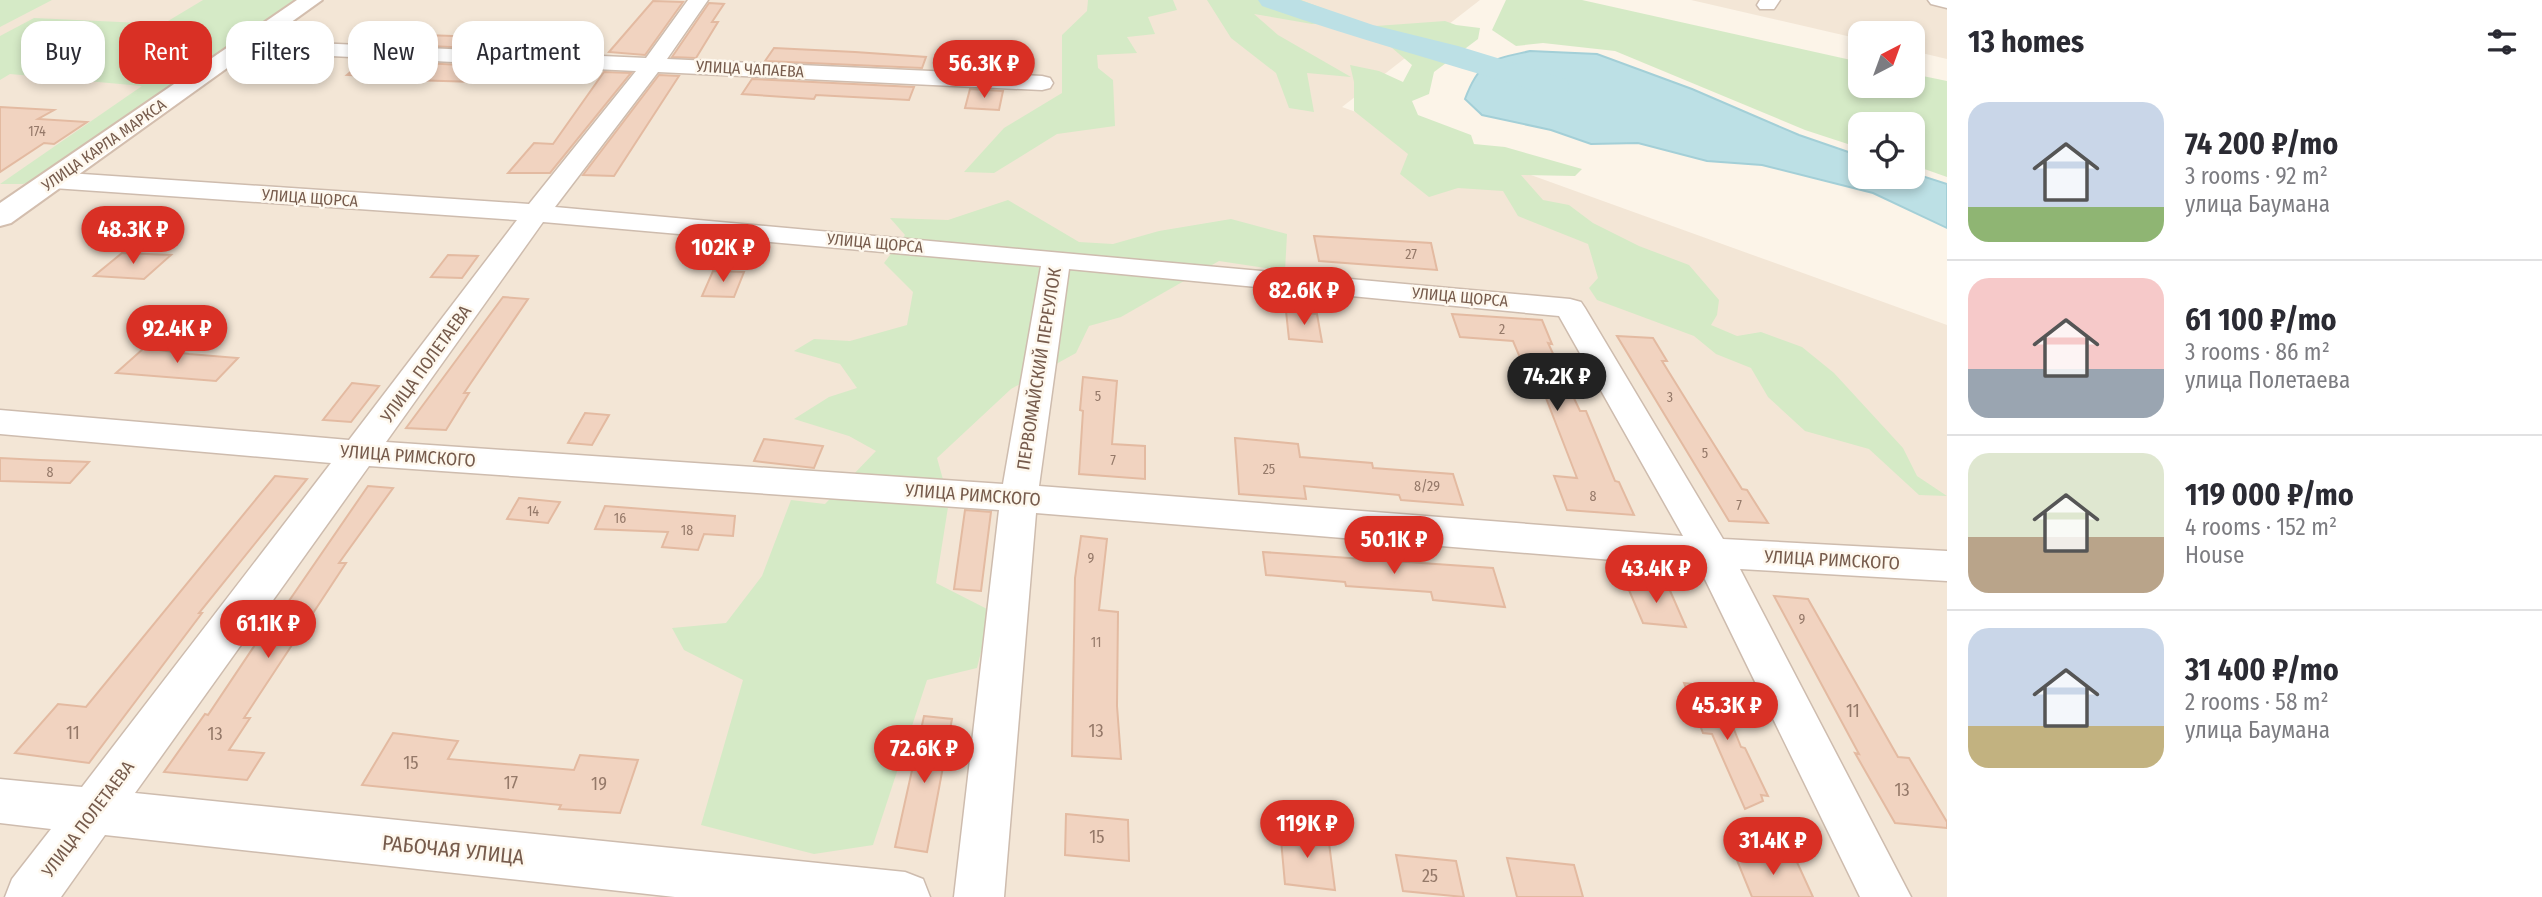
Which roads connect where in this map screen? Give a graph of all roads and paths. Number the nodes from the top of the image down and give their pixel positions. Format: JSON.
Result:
{"nodes":[{"id":1,"x":311,"y":0,"type":"edge"},
{"id":2,"x":698,"y":0,"type":"edge"},
{"id":3,"x":1938,"y":0,"type":"edge"},
{"id":4,"x":1947,"y":2,"type":"edge"},
{"id":5,"x":282,"y":21,"type":"edge"},
{"id":6,"x":334,"y":50,"type":"edge"},
{"id":7,"x":226,"y":61,"type":"edge"},
{"id":8,"x":652,"y":65,"type":"junction"},
{"id":9,"x":1042,"y":83,"type":"dead end"},
{"id":10,"x":53,"y":180,"type":"junction"},
{"id":11,"x":536,"y":213,"type":"junction"},
{"id":12,"x":0,"y":217,"type":"edge"},
{"id":13,"x":1056,"y":259,"type":"junction"},
{"id":14,"x":0,"y":422,"type":"edge"},
{"id":15,"x":360,"y":453,"type":"junction"},
{"id":16,"x":1019,"y":498,"type":"junction"},
{"id":17,"x":1712,"y":553,"type":"junction"},
{"id":18,"x":1947,"y":566,"type":"edge"},
{"id":19,"x":0,"y":801,"type":"edge"},
{"id":20,"x":94,"y":813,"type":"junction"},
{"id":21,"x":30,"y":897,"type":"edge"},
{"id":22,"x":905,"y":897,"type":"edge"},
{"id":23,"x":979,"y":897,"type":"edge"},
{"id":24,"x":1886,"y":897,"type":"edge"}],
"edges":[{"from":1,"to":5,"type":"main road","name":"УЛИЦА КАРЛА МАРКСА"},
{"from":2,"to":8,"type":"street","name":"УЛИЦА ПОЛЕТАЕВА"},
{"from":3,"to":4,"type":"street"},
{"from":6,"to":8,"type":"street","name":"УЛИЦА ЧАПАЕВА"},
{"from":7,"to":10,"type":"main road","name":"УЛИЦА КАРЛА МАРКСА"},
{"from":8,"to":9,"type":"street","name":"УЛИЦА ЧАПАЕВА"},
{"from":8,"to":11,"type":"street","name":"УЛИЦА ПОЛЕТАЕВА"},
{"from":10,"to":11,"type":"street","name":"УЛИЦА ЩОРСА"},
{"from":10,"to":12,"type":"main road","name":"УЛИЦА КАРЛА МАРКСА"},
{"from":11,"to":13,"type":"street","name":"УЛИЦА ЩОРСА"},
{"from":11,"to":15,"type":"street","name":"УЛИЦА ПОЛЕТАЕВА"},
{"from":13,"to":16,"type":"street","name":"ПЕРВОМАЙСКИЙ ПЕРЕУЛОК"},
{"from":13,"to":17,"type":"street","name":"УЛИЦА ЩОРСА"},
{"from":14,"to":15,"type":"street","name":"УЛИЦА РИМСКОГО"},
{"from":15,"to":16,"type":"street","name":"УЛИЦА РИМСКОГО"},
{"from":15,"to":20,"type":"street","name":"УЛИЦА ПОЛЕТАЕВА"},
{"from":16,"to":17,"type":"street","name":"УЛИЦА РИМСКОГО"},
{"from":16,"to":23,"type":"street","name":"ПЕРВОМАЙСКИЙ ПЕРЕУЛОК"},
{"from":17,"to":18,"type":"street","name":"УЛИЦА РИМСКОГО"},
{"from":17,"to":24,"type":"street"},
{"from":19,"to":20,"type":"street","name":"РАБОЧАЯ УЛИЦА"},
{"from":20,"to":21,"type":"street","name":"УЛИЦА ПОЛЕТАЕВА"},
{"from":20,"to":22,"type":"street","name":"РАБОЧАЯ УЛИЦА"}]}
